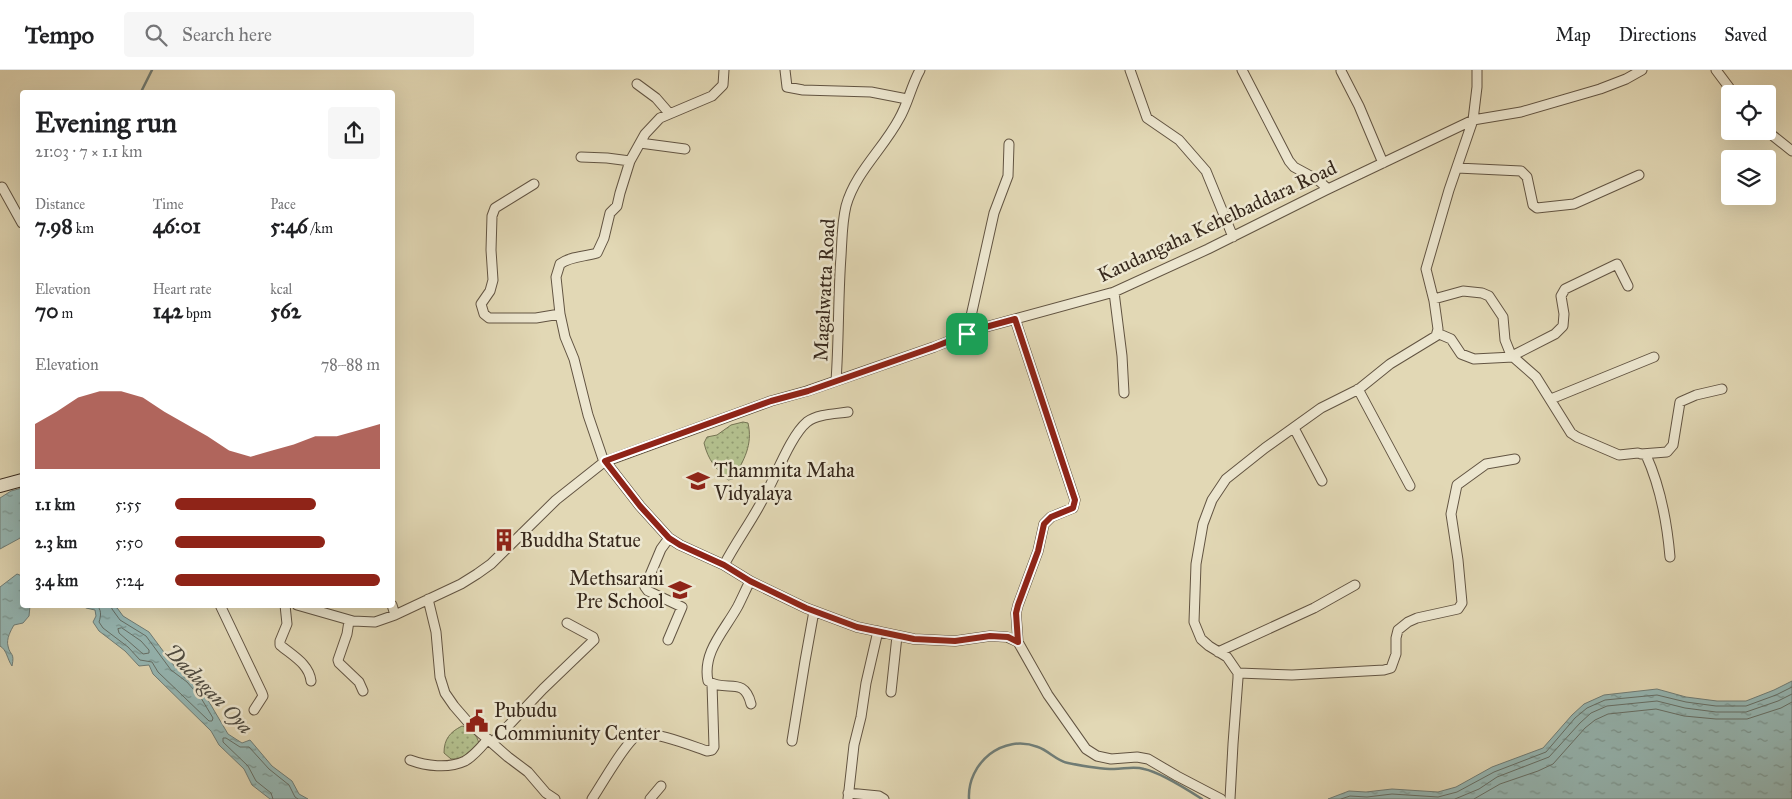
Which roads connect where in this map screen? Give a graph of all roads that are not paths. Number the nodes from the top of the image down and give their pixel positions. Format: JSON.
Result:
{"nodes":[{"id":1,"x":724,"y":70,"type":"edge"},
{"id":2,"x":785,"y":70,"type":"edge"},
{"id":3,"x":920,"y":70,"type":"edge"},
{"id":4,"x":1130,"y":70,"type":"edge"},
{"id":5,"x":1242,"y":70,"type":"edge"},
{"id":6,"x":1477,"y":70,"type":"edge"},
{"id":7,"x":1642,"y":70,"type":"edge"},
{"id":8,"x":1716,"y":70,"type":"edge"},
{"id":9,"x":1341,"y":71,"type":"edge"},
{"id":10,"x":637,"y":84,"type":"dead end"},
{"id":11,"x":1727,"y":85,"type":"edge"},
{"id":12,"x":907,"y":99,"type":"junction"},
{"id":13,"x":669,"y":113,"type":"junction"},
{"id":14,"x":1473,"y":120,"type":"junction"},
{"id":15,"x":1776,"y":138,"type":"edge"},
{"id":16,"x":640,"y":142,"type":"junction"},
{"id":17,"x":1009,"y":144,"type":"dead end"},
{"id":18,"x":685,"y":149,"type":"dead end"},
{"id":19,"x":1792,"y":151,"type":"edge"},
{"id":20,"x":581,"y":157,"type":"dead end"},
{"id":21,"x":630,"y":161,"type":"junction"},
{"id":22,"x":1383,"y":163,"type":"junction"},
{"id":23,"x":1457,"y":168,"type":"junction"},
{"id":24,"x":1639,"y":175,"type":"dead end"},
{"id":25,"x":534,"y":184,"type":"dead end"},
{"id":26,"x":2,"y":187,"type":"dead end"},
{"id":27,"x":1328,"y":189,"type":"junction"},
{"id":28,"x":20,"y":219,"type":"edge"},
{"id":29,"x":1233,"y":237,"type":"junction"},
{"id":30,"x":1628,"y":286,"type":"dead end"},
{"id":31,"x":1114,"y":292,"type":"junction"},
{"id":32,"x":1434,"y":299,"type":"junction"},
{"id":33,"x":560,"y":314,"type":"junction"},
{"id":34,"x":1015,"y":319,"type":"junction"},
{"id":35,"x":1437,"y":333,"type":"junction"},
{"id":36,"x":967,"y":334,"type":"junction"},
{"id":37,"x":1513,"y":357,"type":"junction"},
{"id":38,"x":1654,"y":358,"type":"dead end"},
{"id":39,"x":836,"y":381,"type":"junction"},
{"id":40,"x":1358,"y":389,"type":"junction"},
{"id":41,"x":1722,"y":389,"type":"dead end"},
{"id":42,"x":1124,"y":393,"type":"dead end"},
{"id":43,"x":1551,"y":399,"type":"junction"},
{"id":44,"x":848,"y":412,"type":"dead end"},
{"id":45,"x":1294,"y":428,"type":"junction"},
{"id":46,"x":1642,"y":454,"type":"junction"},
{"id":47,"x":1515,"y":459,"type":"dead end"},
{"id":48,"x":604,"y":462,"type":"junction"},
{"id":49,"x":20,"y":481,"type":"edge"},
{"id":50,"x":1322,"y":481,"type":"dead end"},
{"id":51,"x":0,"y":486,"type":"edge"},
{"id":52,"x":1410,"y":486,"type":"dead end"},
{"id":53,"x":669,"y":538,"type":"junction"},
{"id":54,"x":1670,"y":557,"type":"dead end"},
{"id":55,"x":724,"y":565,"type":"junction"},
{"id":56,"x":750,"y":581,"type":"junction"},
{"id":57,"x":1355,"y":585,"type":"dead end"},
{"id":58,"x":428,"y":599,"type":"junction"},
{"id":59,"x":221,"y":608,"type":"edge"},
{"id":60,"x":286,"y":608,"type":"edge"},
{"id":61,"x":307,"y":608,"type":"edge"},
{"id":62,"x":393,"y":608,"type":"edge"},
{"id":63,"x":814,"y":611,"type":"junction"},
{"id":64,"x":396,"y":615,"type":"junction"},
{"id":65,"x":349,"y":621,"type":"junction"},
{"id":66,"x":567,"y":623,"type":"dead end"},
{"id":67,"x":878,"y":631,"type":"junction"},
{"id":68,"x":897,"y":636,"type":"junction"},
{"id":69,"x":668,"y":640,"type":"dead end"},
{"id":70,"x":1018,"y":642,"type":"junction"},
{"id":71,"x":1218,"y":652,"type":"junction"},
{"id":72,"x":1238,"y":673,"type":"junction"},
{"id":73,"x":311,"y":681,"type":"dead end"},
{"id":74,"x":712,"y":684,"type":"junction"},
{"id":75,"x":363,"y":691,"type":"dead end"},
{"id":76,"x":891,"y":692,"type":"dead end"},
{"id":77,"x":751,"y":704,"type":"dead end"},
{"id":78,"x":254,"y":710,"type":"dead end"},
{"id":79,"x":490,"y":741,"type":"junction"},
{"id":80,"x":792,"y":741,"type":"dead end"},
{"id":81,"x":410,"y":760,"type":"dead end"},
{"id":82,"x":661,"y":786,"type":"dead end"},
{"id":83,"x":848,"y":796,"type":"edge"},
{"id":84,"x":555,"y":799,"type":"edge"},
{"id":85,"x":592,"y":799,"type":"edge"},
{"id":86,"x":650,"y":799,"type":"edge"},
{"id":87,"x":884,"y":799,"type":"edge"},
{"id":88,"x":1221,"y":799,"type":"edge"},
{"id":89,"x":1230,"y":799,"type":"edge"}],
"edges":[{"from":1,"to":13,"type":"street"},
{"from":2,"to":12,"type":"street"},
{"from":3,"to":12,"type":"street","name":"Magalwatta Road"},
{"from":4,"to":29,"type":"street"},
{"from":5,"to":27,"type":"street"},
{"from":6,"to":14,"type":"street"},
{"from":7,"to":14,"type":"street","name":"Kaudangaha Kehelbaddara Road"},
{"from":8,"to":11,"type":"street"},
{"from":9,"to":22,"type":"street"},
{"from":10,"to":13,"type":"street"},
{"from":12,"to":39,"type":"street","name":"Magalwatta Road"},
{"from":13,"to":16,"type":"street"},
{"from":14,"to":22,"type":"street","name":"Kaudangaha Kehelbaddara Road"},
{"from":14,"to":23,"type":"street"},
{"from":15,"to":19,"type":"street"},
{"from":16,"to":18,"type":"street"},
{"from":16,"to":21,"type":"street"},
{"from":17,"to":36,"type":"street"},
{"from":20,"to":21,"type":"street"},
{"from":21,"to":33,"type":"street"},
{"from":22,"to":27,"type":"street","name":"Kaudangaha Kehelbaddara Road"},
{"from":23,"to":24,"type":"street"},
{"from":23,"to":32,"type":"street"},
{"from":25,"to":33,"type":"street"},
{"from":26,"to":28,"type":"street"},
{"from":27,"to":29,"type":"street","name":"Kaudangaha Kehelbaddara Road"},
{"from":29,"to":31,"type":"street","name":"Kaudangaha Kehelbaddara Road"},
{"from":30,"to":37,"type":"street"},
{"from":31,"to":34,"type":"street","name":"Kaudangaha Kehelbaddara Road"},
{"from":31,"to":42,"type":"street"},
{"from":32,"to":35,"type":"street"},
{"from":32,"to":37,"type":"street"},
{"from":33,"to":48,"type":"street"},
{"from":34,"to":36,"type":"street","name":"Kaudangaha Kehelbaddara Road"},
{"from":34,"to":70,"type":"street"},
{"from":35,"to":37,"type":"street"},
{"from":35,"to":40,"type":"street"},
{"from":36,"to":39,"type":"street","name":"Kaudangaha Kehelbaddara Road"},
{"from":37,"to":43,"type":"street"},
{"from":38,"to":43,"type":"street"},
{"from":39,"to":48,"type":"street","name":"Kaudangaha Kehelbaddara Road"},
{"from":40,"to":45,"type":"street"},
{"from":40,"to":52,"type":"street"},
{"from":41,"to":46,"type":"street"},
{"from":43,"to":46,"type":"street"},
{"from":44,"to":55,"type":"street"},
{"from":45,"to":50,"type":"street"},
{"from":45,"to":71,"type":"street"},
{"from":46,"to":54,"type":"street"},
{"from":47,"to":72,"type":"street"},
{"from":48,"to":53,"type":"street"},
{"from":48,"to":58,"type":"street","name":"Kaudangaha Kehelbaddara Road"},
{"from":49,"to":51,"type":"street"},
{"from":53,"to":55,"type":"street"},
{"from":53,"to":69,"type":"street"},
{"from":55,"to":56,"type":"street"},
{"from":56,"to":63,"type":"street"},
{"from":56,"to":74,"type":"street"},
{"from":57,"to":71,"type":"street"},
{"from":58,"to":64,"type":"street","name":"Kaudangaha Kehelbaddara Road"},
{"from":58,"to":79,"type":"street"},
{"from":59,"to":78,"type":"street"},
{"from":60,"to":73,"type":"street"},
{"from":61,"to":65,"type":"street","name":"Kaudangaha Kehelbaddara Road"},
{"from":62,"to":64,"type":"street"},
{"from":63,"to":67,"type":"street"},
{"from":63,"to":80,"type":"street"},
{"from":64,"to":65,"type":"street","name":"Kaudangaha Kehelbaddara Road"},
{"from":65,"to":75,"type":"street"},
{"from":66,"to":79,"type":"street"},
{"from":67,"to":68,"type":"street"},
{"from":67,"to":83,"type":"street"},
{"from":68,"to":70,"type":"street"},
{"from":68,"to":76,"type":"street"},
{"from":70,"to":88,"type":"street"},
{"from":71,"to":72,"type":"street"},
{"from":72,"to":89,"type":"street"},
{"from":74,"to":77,"type":"street"},
{"from":74,"to":85,"type":"street"},
{"from":79,"to":81,"type":"street"},
{"from":79,"to":84,"type":"street"},
{"from":82,"to":86,"type":"street"},
{"from":83,"to":87,"type":"street"}]}
